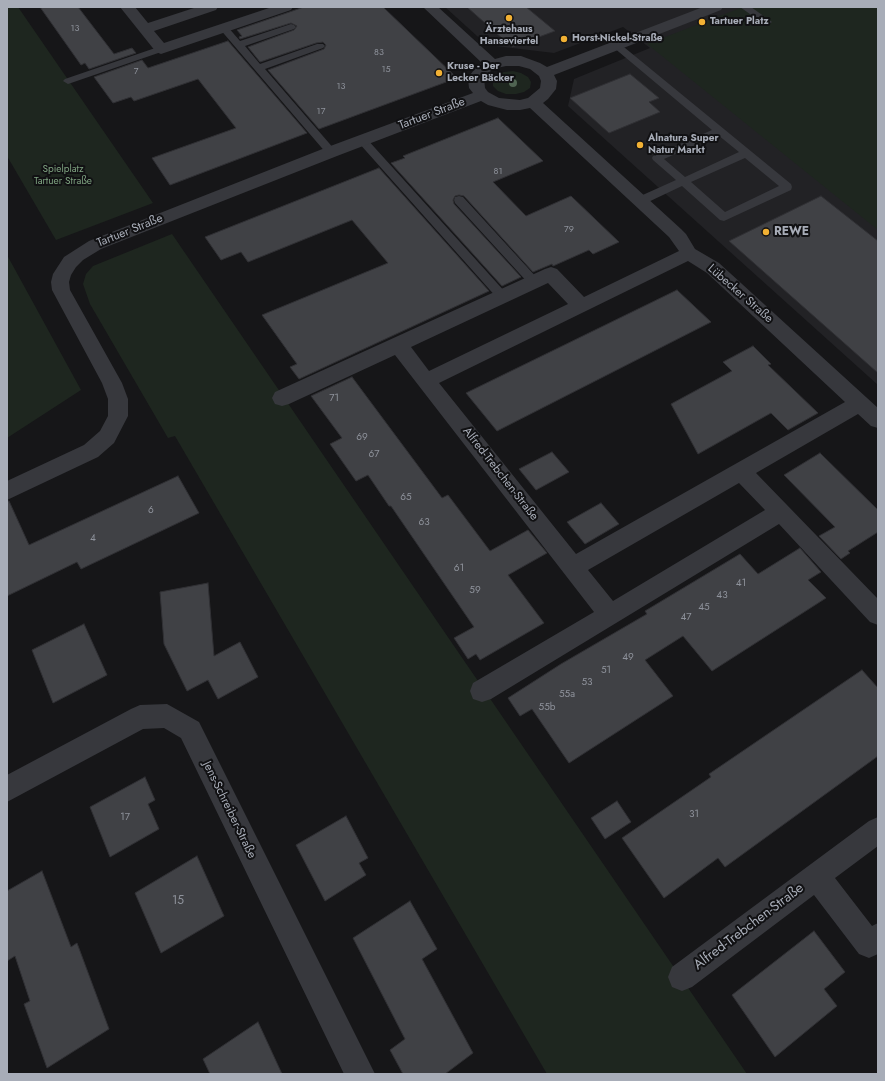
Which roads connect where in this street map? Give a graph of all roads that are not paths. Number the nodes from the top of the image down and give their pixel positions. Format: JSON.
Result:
{"nodes":[{"id":1,"x":127,"y":7,"type":"edge"},
{"id":2,"x":212,"y":7,"type":"edge"},
{"id":3,"x":286,"y":7,"type":"edge"},
{"id":4,"x":430,"y":7,"type":"edge"},
{"id":5,"x":716,"y":7,"type":"edge"},
{"id":6,"x":745,"y":7,"type":"edge"},
{"id":7,"x":767,"y":22,"type":"dead end"},
{"id":8,"x":291,"y":27,"type":"dead end"},
{"id":9,"x":224,"y":28,"type":"junction"},
{"id":10,"x":144,"y":29,"type":"junction"},
{"id":11,"x":238,"y":45,"type":"junction"},
{"id":12,"x":616,"y":45,"type":"junction"},
{"id":13,"x":320,"y":46,"type":"dead end"},
{"id":14,"x":161,"y":49,"type":"junction"},
{"id":15,"x":492,"y":64,"type":"junction"},
{"id":16,"x":258,"y":68,"type":"junction"},
{"id":17,"x":544,"y":73,"type":"junction"},
{"id":18,"x":68,"y":81,"type":"dead end"},
{"id":19,"x":482,"y":95,"type":"junction"},
{"id":20,"x":533,"y":102,"type":"junction"},
{"id":21,"x":719,"y":131,"type":"junction"},
{"id":22,"x":362,"y":140,"type":"junction"},
{"id":23,"x":331,"y":152,"type":"junction"},
{"id":24,"x":746,"y":153,"type":"junction"},
{"id":25,"x":683,"y":181,"type":"junction"},
{"id":26,"x":459,"y":200,"type":"dead end"},
{"id":27,"x":640,"y":201,"type":"junction"},
{"id":28,"x":690,"y":253,"type":"junction"},
{"id":29,"x":534,"y":282,"type":"junction"},
{"id":30,"x":502,"y":296,"type":"junction"},
{"id":31,"x":582,"y":306,"type":"junction"},
{"id":32,"x":398,"y":345,"type":"junction"},
{"id":33,"x":426,"y":381,"type":"junction"},
{"id":34,"x":282,"y":398,"type":"dead end"},
{"id":35,"x":860,"y":403,"type":"junction"},
{"id":36,"x":878,"y":420,"type":"edge"},
{"id":37,"x":741,"y":471,"type":"junction"},
{"id":38,"x":7,"y":492,"type":"edge"},
{"id":39,"x":781,"y":512,"type":"junction"},
{"id":40,"x":573,"y":567,"type":"junction"},
{"id":41,"x":610,"y":615,"type":"junction"},
{"id":42,"x":878,"y":615,"type":"edge"},
{"id":43,"x":482,"y":691,"type":"dead end"},
{"id":44,"x":7,"y":789,"type":"edge"},
{"id":45,"x":878,"y":830,"type":"edge"},
{"id":46,"x":816,"y":876,"type":"junction"},
{"id":47,"x":878,"y":937,"type":"edge"},
{"id":48,"x":682,"y":977,"type":"dead end"},
{"id":49,"x":360,"y":1074,"type":"edge"}],
"edges":[{"from":1,"to":10,"type":"street"},
{"from":2,"to":10,"type":"street"},
{"from":3,"to":9,"type":"street"},
{"from":4,"to":15,"type":"street"},
{"from":5,"to":12,"type":"street"},
{"from":6,"to":7,"type":"lane"},
{"from":8,"to":11,"type":"lane"},
{"from":9,"to":11,"type":"lane"},
{"from":9,"to":14,"type":"street"},
{"from":10,"to":14,"type":"street"},
{"from":11,"to":16,"type":"lane"},
{"from":12,"to":17,"type":"street"},
{"from":12,"to":21,"type":"lane"},
{"from":13,"to":16,"type":"lane"},
{"from":14,"to":18,"type":"lane"},
{"from":15,"to":17,"type":"street"},
{"from":15,"to":19,"type":"street"},
{"from":16,"to":23,"type":"lane"},
{"from":17,"to":20,"type":"street"},
{"from":19,"to":20,"type":"street"},
{"from":19,"to":22,"type":"street","name":"Tartuer Straße"},
{"from":20,"to":27,"type":"street","name":"Lübecker Straße"},
{"from":21,"to":24,"type":"lane"},
{"from":21,"to":25,"type":"lane"},
{"from":22,"to":23,"type":"street","name":"Tartuer Straße"},
{"from":22,"to":30,"type":"lane"},
{"from":23,"to":38,"type":"street","name":"Tartuer Straße"},
{"from":24,"to":25,"type":"lane"},
{"from":24,"to":25,"type":"lane"},
{"from":25,"to":27,"type":"lane"},
{"from":26,"to":29,"type":"lane"},
{"from":27,"to":28,"type":"street","name":"Lübecker Straße"},
{"from":28,"to":31,"type":"street"},
{"from":28,"to":35,"type":"street","name":"Lübecker Straße"},
{"from":29,"to":30,"type":"street"},
{"from":29,"to":31,"type":"street"},
{"from":30,"to":32,"type":"street"},
{"from":31,"to":33,"type":"street"},
{"from":32,"to":33,"type":"street","name":"Alfred-Trebchen-Straße"},
{"from":32,"to":34,"type":"street"},
{"from":33,"to":40,"type":"street","name":"Alfred-Trebchen-Straße"},
{"from":35,"to":36,"type":"street","name":"Lübecker Straße"},
{"from":35,"to":37,"type":"street"},
{"from":37,"to":39,"type":"street"},
{"from":37,"to":40,"type":"street"},
{"from":39,"to":41,"type":"street"},
{"from":39,"to":42,"type":"street"},
{"from":40,"to":41,"type":"street","name":"Alfred-Trebchen-Straße"},
{"from":41,"to":43,"type":"street"},
{"from":44,"to":49,"type":"street","name":"Jens-Schreiber-Straße"},
{"from":45,"to":46,"type":"street","name":"Alfred-Trebchen-Straße"},
{"from":46,"to":47,"type":"street","name":"Alfred-Trebchen-Straße"},
{"from":46,"to":48,"type":"street","name":"Alfred-Trebchen-Straße"}]}
